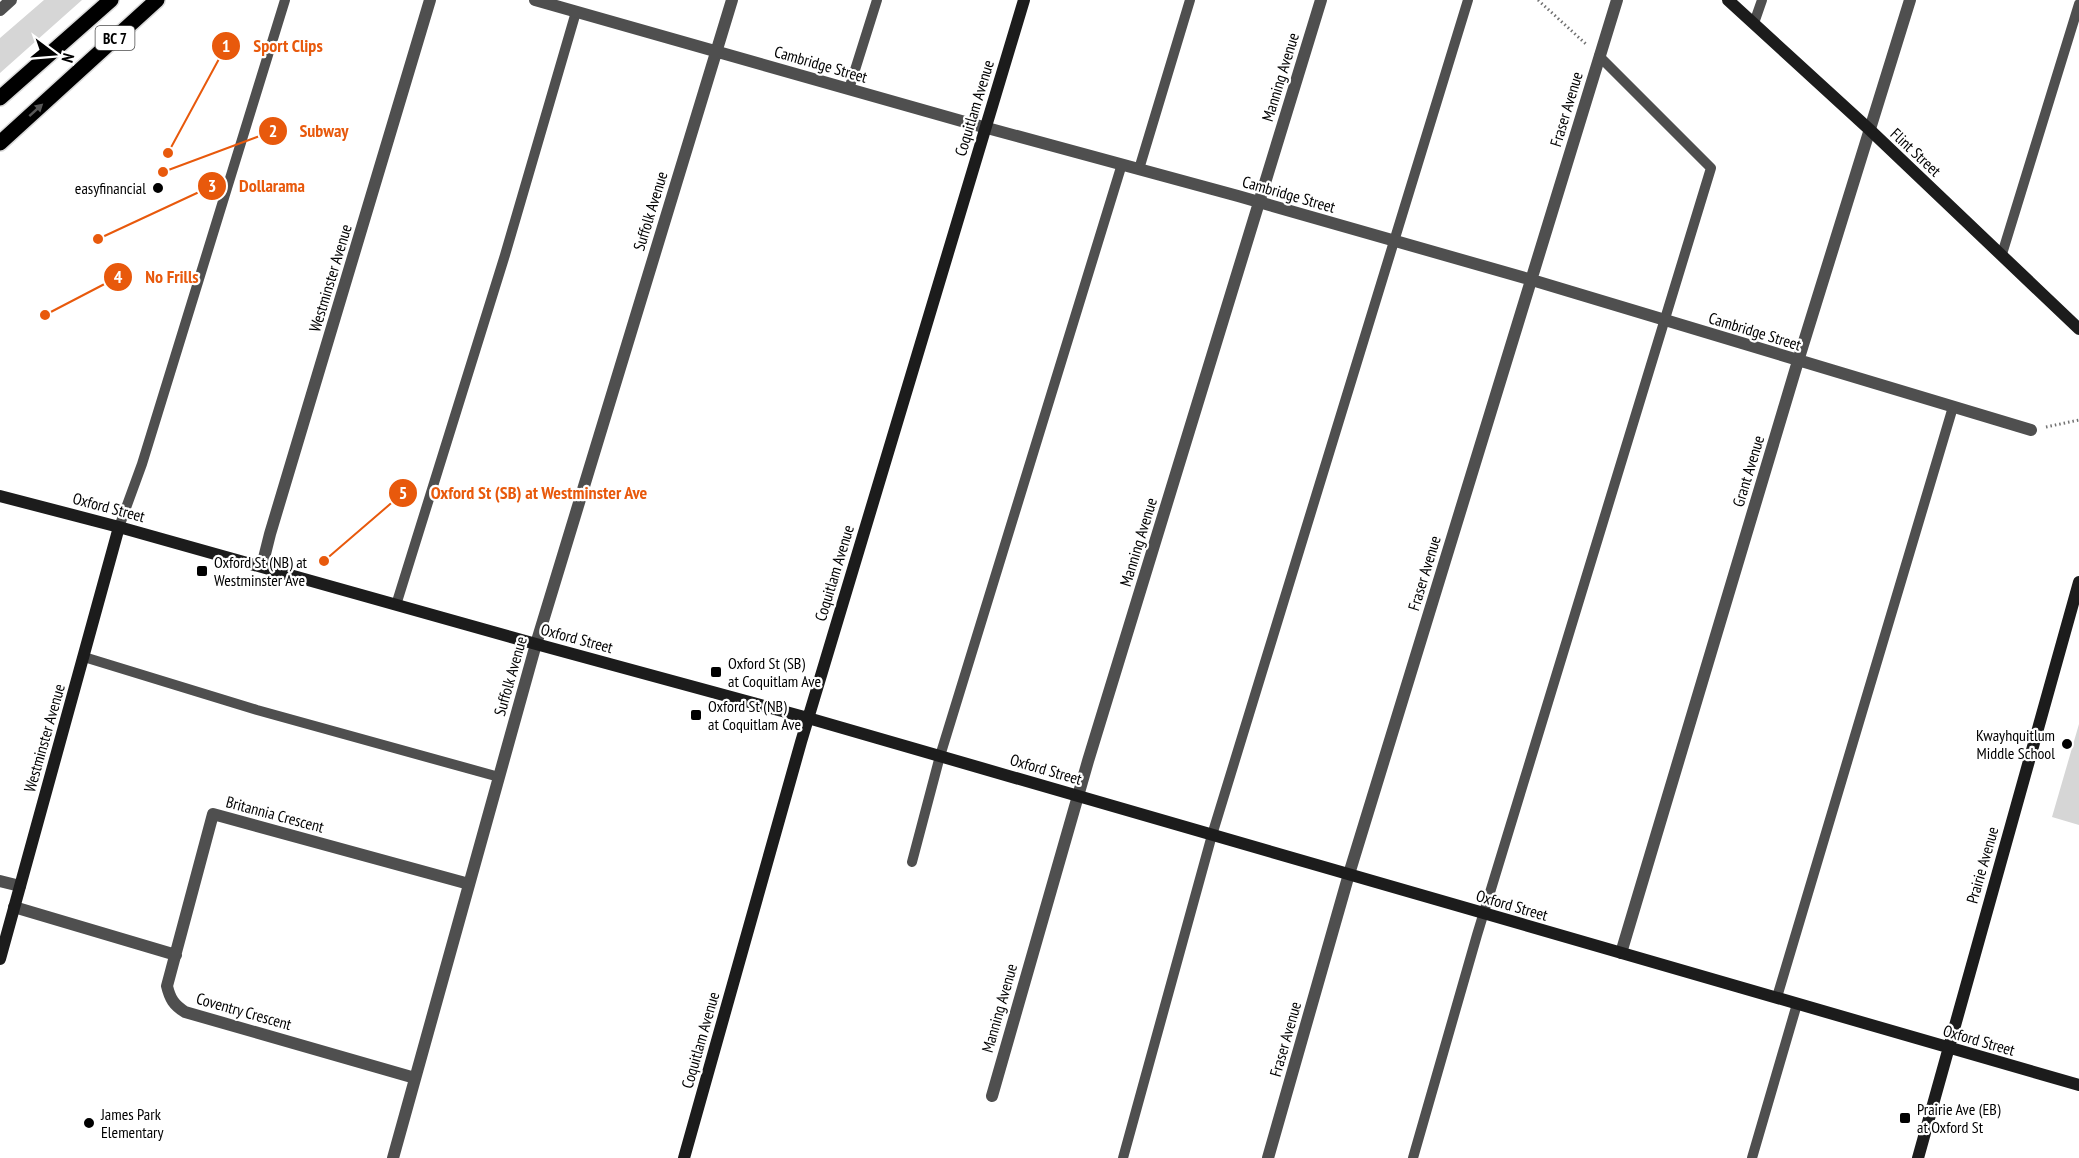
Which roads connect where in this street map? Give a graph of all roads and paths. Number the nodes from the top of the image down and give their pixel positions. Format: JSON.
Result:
{"nodes":[{"id":1,"x":11,"y":0,"type":"edge"},
{"id":2,"x":111,"y":0,"type":"edge"},
{"id":3,"x":157,"y":0,"type":"edge"},
{"id":4,"x":285,"y":0,"type":"edge"},
{"id":5,"x":430,"y":0,"type":"edge"},
{"id":6,"x":535,"y":0,"type":"edge"},
{"id":7,"x":732,"y":0,"type":"edge"},
{"id":8,"x":877,"y":0,"type":"edge"},
{"id":9,"x":1024,"y":0,"type":"edge"},
{"id":10,"x":1190,"y":0,"type":"edge"},
{"id":11,"x":1321,"y":0,"type":"edge"},
{"id":12,"x":1468,"y":0,"type":"edge"},
{"id":13,"x":1538,"y":0,"type":"edge"},
{"id":14,"x":1617,"y":0,"type":"edge"},
{"id":15,"x":1728,"y":0,"type":"edge"},
{"id":16,"x":1762,"y":0,"type":"edge"},
{"id":17,"x":1910,"y":0,"type":"edge"},
{"id":18,"x":2079,"y":4,"type":"edge"},
{"id":19,"x":570,"y":7,"type":"edge"},
{"id":20,"x":0,"y":10,"type":"edge"},
{"id":21,"x":1754,"y":23,"type":"junction"},
{"id":22,"x":716,"y":51,"type":"junction"},
{"id":23,"x":1599,"y":56,"type":"junction"},
{"id":24,"x":849,"y":89,"type":"junction"},
{"id":25,"x":0,"y":98,"type":"edge"},
{"id":26,"x":985,"y":128,"type":"junction"},
{"id":27,"x":1870,"y":130,"type":"junction"},
{"id":28,"x":0,"y":142,"type":"edge"},
{"id":29,"x":1122,"y":164,"type":"junction"},
{"id":30,"x":1139,"y":169,"type":"junction"},
{"id":31,"x":1259,"y":202,"type":"junction"},
{"id":32,"x":1396,"y":241,"type":"junction"},
{"id":33,"x":2002,"y":254,"type":"junction"},
{"id":34,"x":1532,"y":280,"type":"junction"},
{"id":35,"x":1665,"y":322,"type":"junction"},
{"id":36,"x":2079,"y":329,"type":"edge"},
{"id":37,"x":1798,"y":362,"type":"junction"},
{"id":38,"x":1953,"y":407,"type":"junction"},
{"id":39,"x":2079,"y":420,"type":"edge"},
{"id":40,"x":2031,"y":430,"type":"joint"},
{"id":41,"x":0,"y":496,"type":"edge"},
{"id":42,"x":119,"y":527,"type":"junction"},
{"id":43,"x":262,"y":566,"type":"junction"},
{"id":44,"x":2079,"y":582,"type":"edge"},
{"id":45,"x":396,"y":605,"type":"junction"},
{"id":46,"x":536,"y":644,"type":"junction"},
{"id":47,"x":84,"y":657,"type":"junction"},
{"id":48,"x":808,"y":718,"type":"junction"},
{"id":49,"x":940,"y":756,"type":"junction"},
{"id":50,"x":499,"y":777,"type":"junction"},
{"id":51,"x":1078,"y":796,"type":"junction"},
{"id":52,"x":1212,"y":835,"type":"junction"},
{"id":53,"x":912,"y":862,"type":"dead end"},
{"id":54,"x":1349,"y":874,"type":"junction"},
{"id":55,"x":0,"y":880,"type":"edge"},
{"id":56,"x":469,"y":884,"type":"junction"},
{"id":57,"x":20,"y":886,"type":"junction"},
{"id":58,"x":14,"y":908,"type":"junction"},
{"id":59,"x":1484,"y":914,"type":"junction"},
{"id":60,"x":1621,"y":953,"type":"junction"},
{"id":61,"x":176,"y":955,"type":"junction"},
{"id":62,"x":0,"y":959,"type":"edge"},
{"id":63,"x":1777,"y":997,"type":"junction"},
{"id":64,"x":1797,"y":1004,"type":"junction"},
{"id":65,"x":1948,"y":1049,"type":"junction"},
{"id":66,"x":415,"y":1078,"type":"junction"},
{"id":67,"x":2079,"y":1084,"type":"edge"},
{"id":68,"x":992,"y":1096,"type":"dead end"},
{"id":69,"x":393,"y":1158,"type":"edge"},
{"id":70,"x":684,"y":1158,"type":"edge"},
{"id":71,"x":1123,"y":1158,"type":"edge"},
{"id":72,"x":1268,"y":1158,"type":"edge"},
{"id":73,"x":1413,"y":1158,"type":"edge"},
{"id":74,"x":1752,"y":1158,"type":"edge"},
{"id":75,"x":1918,"y":1158,"type":"edge"}],
"edges":[{"from":1,"to":20,"type":"street"},
{"from":2,"to":25,"type":"main road","number":"BC 7"},
{"from":28,"to":3,"type":"main road","number":"BC 7","one_way":true},
{"from":4,"to":42,"type":"lane"},
{"from":5,"to":43,"type":"street","name":"Westminster Avenue"},
{"from":6,"to":19,"type":"street","name":"Cambridge Street"},
{"from":7,"to":22,"type":"street","name":"Suffolk Avenue"},
{"from":8,"to":24,"type":"lane"},
{"from":9,"to":26,"type":"main road","name":"Coquitlam Avenue"},
{"from":10,"to":30,"type":"lane"},
{"from":11,"to":31,"type":"street","name":"Manning Avenue"},
{"from":12,"to":32,"type":"lane"},
{"from":13,"to":23,"type":"path"},
{"from":14,"to":23,"type":"street","name":"Fraser Avenue"},
{"from":15,"to":21,"type":"main road","name":"Flint Street"},
{"from":16,"to":21,"type":"lane"},
{"from":17,"to":27,"type":"street","name":"Grant Avenue"},
{"from":18,"to":33,"type":"lane"},
{"from":19,"to":22,"type":"street","name":"Cambridge Street"},
{"from":19,"to":45,"type":"lane"},
{"from":21,"to":27,"type":"main road","name":"Flint Street"},
{"from":22,"to":24,"type":"street","name":"Cambridge Street"},
{"from":22,"to":46,"type":"street","name":"Suffolk Avenue"},
{"from":23,"to":34,"type":"street","name":"Fraser Avenue"},
{"from":23,"to":35,"type":"lane"},
{"from":24,"to":26,"type":"street","name":"Cambridge Street"},
{"from":26,"to":29,"type":"street","name":"Cambridge Street"},
{"from":26,"to":48,"type":"main road","name":"Coquitlam Avenue"},
{"from":27,"to":33,"type":"main road","name":"Flint Street"},
{"from":27,"to":37,"type":"street","name":"Grant Avenue"},
{"from":29,"to":30,"type":"street","name":"Cambridge Street"},
{"from":29,"to":49,"type":"lane"},
{"from":30,"to":31,"type":"street","name":"Cambridge Street"},
{"from":31,"to":32,"type":"street","name":"Cambridge Street"},
{"from":31,"to":51,"type":"street","name":"Manning Avenue"},
{"from":32,"to":34,"type":"street","name":"Cambridge Street"},
{"from":32,"to":52,"type":"lane"},
{"from":33,"to":36,"type":"main road","name":"Flint Street"},
{"from":34,"to":35,"type":"street","name":"Cambridge Street"},
{"from":34,"to":54,"type":"street","name":"Fraser Avenue"},
{"from":35,"to":37,"type":"street","name":"Cambridge Street"},
{"from":35,"to":59,"type":"lane"},
{"from":37,"to":38,"type":"street","name":"Cambridge Street"},
{"from":37,"to":60,"type":"street","name":"Grant Avenue"},
{"from":38,"to":40,"type":"street","name":"Cambridge Street"},
{"from":38,"to":63,"type":"lane"},
{"from":39,"to":40,"type":"path"},
{"from":41,"to":42,"type":"main road","name":"Oxford Street"},
{"from":42,"to":43,"type":"main road","name":"Oxford Street"},
{"from":42,"to":47,"type":"main road","name":"Westminster Avenue"},
{"from":43,"to":45,"type":"main road","name":"Oxford Street"},
{"from":44,"to":65,"type":"main road","name":"Prairie Avenue"},
{"from":45,"to":46,"type":"main road","name":"Oxford Street"},
{"from":46,"to":48,"type":"main road","name":"Oxford Street"},
{"from":46,"to":50,"type":"street","name":"Suffolk Avenue"},
{"from":47,"to":50,"type":"lane"},
{"from":47,"to":57,"type":"main road","name":"Westminster Avenue"},
{"from":48,"to":49,"type":"main road","name":"Oxford Street"},
{"from":48,"to":70,"type":"main road","name":"Coquitlam Avenue"},
{"from":49,"to":51,"type":"main road","name":"Oxford Street"},
{"from":49,"to":53,"type":"lane"},
{"from":50,"to":56,"type":"street","name":"Suffolk Avenue"},
{"from":51,"to":52,"type":"main road","name":"Oxford Street"},
{"from":51,"to":68,"type":"street","name":"Manning Avenue"},
{"from":52,"to":54,"type":"main road","name":"Oxford Street"},
{"from":52,"to":71,"type":"lane"},
{"from":54,"to":59,"type":"main road","name":"Oxford Street"},
{"from":54,"to":72,"type":"street","name":"Fraser Avenue"},
{"from":55,"to":57,"type":"street"},
{"from":56,"to":61,"type":"street","name":"Britannia Crescent"},
{"from":56,"to":66,"type":"street","name":"Suffolk Avenue"},
{"from":57,"to":58,"type":"main road","name":"Westminster Avenue"},
{"from":58,"to":61,"type":"street"},
{"from":58,"to":62,"type":"main road","name":"Westminster Avenue"},
{"from":59,"to":60,"type":"main road","name":"Oxford Street"},
{"from":59,"to":73,"type":"lane"},
{"from":60,"to":63,"type":"main road","name":"Oxford Street"},
{"from":61,"to":66,"type":"street","name":"Coventry Crescent"},
{"from":63,"to":64,"type":"main road","name":"Oxford Street"},
{"from":64,"to":65,"type":"main road","name":"Oxford Street"},
{"from":64,"to":74,"type":"lane"},
{"from":65,"to":67,"type":"main road","name":"Oxford Street"},
{"from":65,"to":75,"type":"main road","name":"Prairie Avenue"},
{"from":66,"to":69,"type":"street","name":"Suffolk Avenue"}]}
